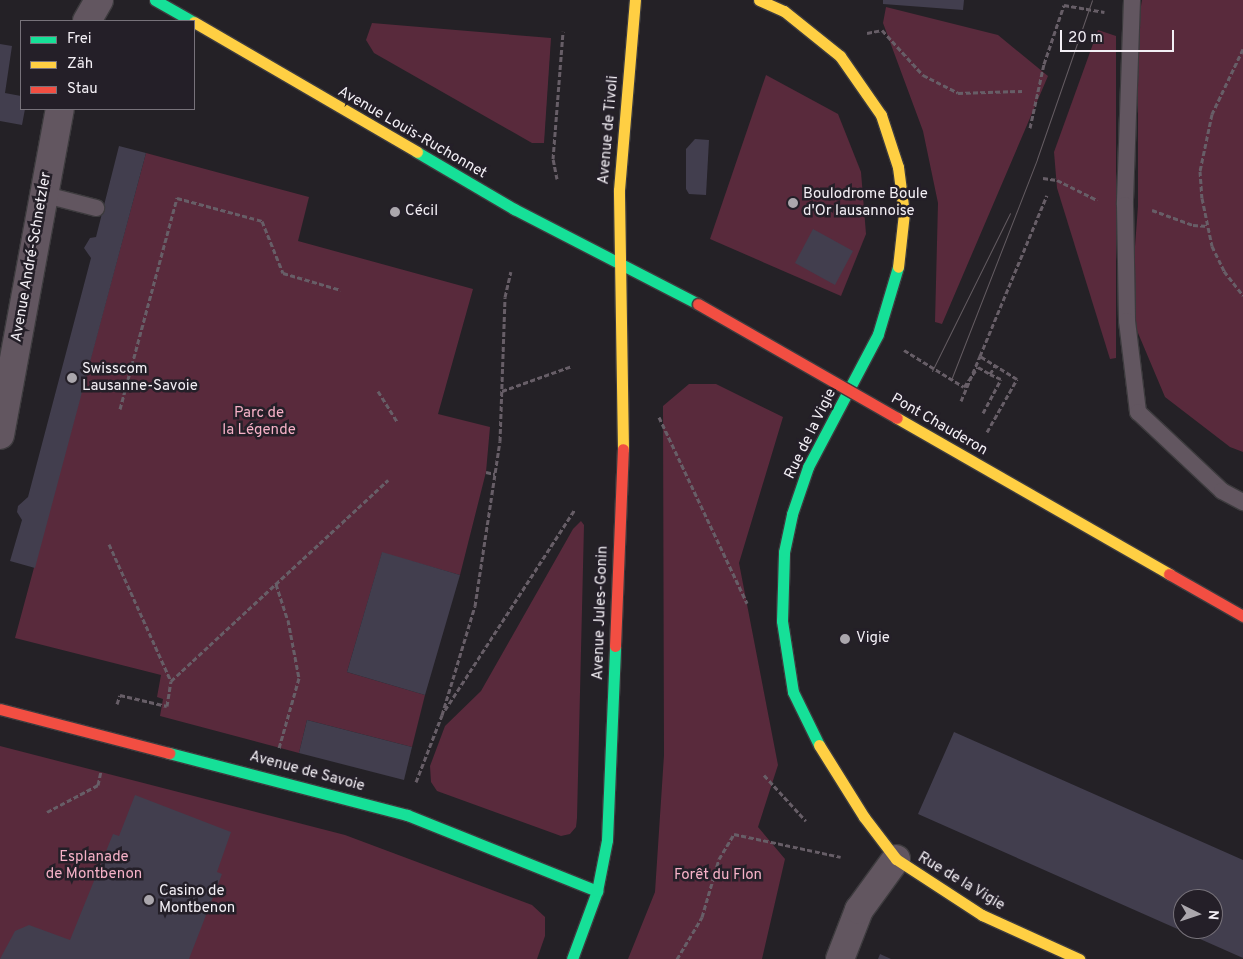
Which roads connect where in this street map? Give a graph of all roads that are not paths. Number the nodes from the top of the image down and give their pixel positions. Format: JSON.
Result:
{"nodes":[{"id":1,"x":99,"y":0,"type":"edge"},
{"id":2,"x":155,"y":0,"type":"edge"},
{"id":3,"x":181,"y":0,"type":"edge"},
{"id":4,"x":635,"y":0,"type":"edge"},
{"id":5,"x":759,"y":0,"type":"edge"},
{"id":6,"x":1132,"y":0,"type":"edge"},
{"id":7,"x":170,"y":8,"type":"junction"},
{"id":8,"x":88,"y":20,"type":"edge"},
{"id":9,"x":190,"y":20,"type":"edge"},
{"id":10,"x":195,"y":23,"type":"edge"},
{"id":11,"x":60,"y":110,"type":"edge"},
{"id":12,"x":42,"y":194,"type":"junction"},
{"id":13,"x":96,"y":208,"type":"dead end"},
{"id":14,"x":618,"y":263,"type":"junction"},
{"id":15,"x":0,"y":435,"type":"edge"},
{"id":16,"x":1243,"y":502,"type":"edge"},
{"id":17,"x":1243,"y":616,"type":"edge"},
{"id":18,"x":0,"y":709,"type":"edge"},
{"id":19,"x":896,"y":859,"type":"junction"},
{"id":20,"x":597,"y":891,"type":"junction"},
{"id":21,"x":572,"y":959,"type":"edge"},
{"id":22,"x":840,"y":959,"type":"edge"},
{"id":23,"x":1079,"y":959,"type":"edge"}],
"edges":[{"from":1,"to":8,"type":"street"},
{"from":2,"to":7,"type":"main road","name":"Avenue Louis-Ruchonnet"},
{"from":3,"to":7,"type":"main road"},
{"from":4,"to":14,"type":"main road","name":"Avenue de Tivoli"},
{"from":5,"to":19,"type":"main road","name":"Rue de la Vigie"},
{"from":6,"to":16,"type":"lane"},
{"from":7,"to":9,"type":"main road","name":"Avenue Louis-Ruchonnet"},
{"from":10,"to":14,"type":"main road","name":"Avenue Louis-Ruchonnet"},
{"from":11,"to":12,"type":"street","name":"Avenue André-Schnetzler"},
{"from":12,"to":13,"type":"lane"},
{"from":12,"to":15,"type":"street","name":"Avenue André-Schnetzler"},
{"from":14,"to":17,"type":"main road","name":"Pont Chauderon","bridge":true},
{"from":14,"to":20,"type":"main road","name":"Avenue Jules-Gonin"},
{"from":18,"to":20,"type":"main road","name":"Avenue de Savoie"},
{"from":19,"to":22,"type":"street"},
{"from":19,"to":23,"type":"main road","name":"Rue de la Vigie"},
{"from":20,"to":21,"type":"main road","name":"Avenue Jules-Gonin"}]}
